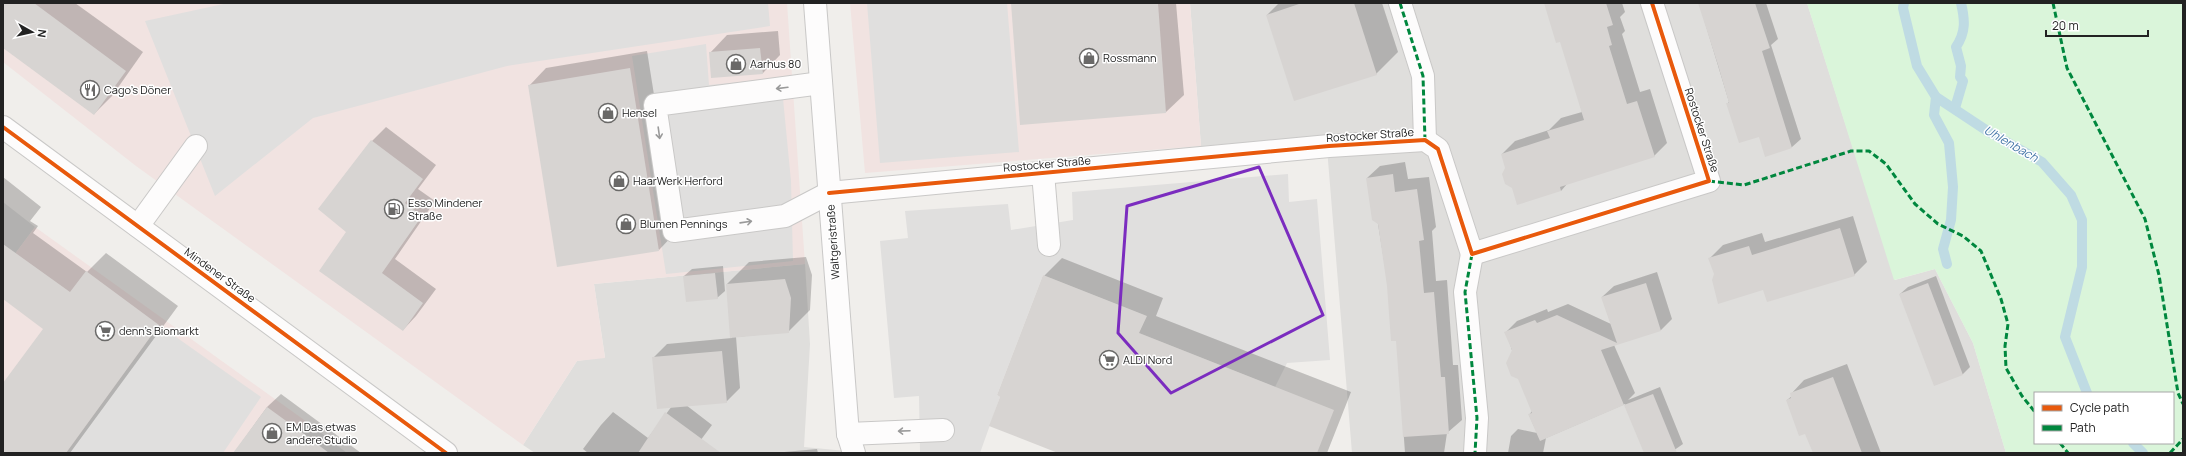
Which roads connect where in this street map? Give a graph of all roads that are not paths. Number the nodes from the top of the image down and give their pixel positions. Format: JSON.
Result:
{"nodes":[{"id":1,"x":814,"y":3,"type":"edge"},
{"id":2,"x":1400,"y":3,"type":"edge"},
{"id":3,"x":1652,"y":3,"type":"edge"},
{"id":4,"x":821,"y":83,"type":"junction"},
{"id":5,"x":3,"y":127,"type":"edge"},
{"id":6,"x":1424,"y":140,"type":"junction"},
{"id":7,"x":196,"y":146,"type":"dead end"},
{"id":8,"x":1043,"y":173,"type":"junction"},
{"id":9,"x":829,"y":193,"type":"junction"},
{"id":10,"x":138,"y":226,"type":"junction"},
{"id":11,"x":1049,"y":245,"type":"dead end"},
{"id":12,"x":1472,"y":254,"type":"junction"},
{"id":13,"x":943,"y":430,"type":"dead end"},
{"id":14,"x":435,"y":446,"type":"edge"},
{"id":15,"x":848,"y":447,"type":"edge"},
{"id":16,"x":446,"y":453,"type":"edge"},
{"id":17,"x":1475,"y":453,"type":"edge"}],
"edges":[{"from":1,"to":4,"type":"street","name":"Waltgeristraße"},
{"from":2,"to":6,"type":"street","name":"Rostocker Straße"},
{"from":3,"to":12,"type":"street","name":"Rostocker Straße"},
{"from":4,"to":9,"type":"street","name":"Waltgeristraße"},
{"from":4,"to":9,"type":"street","one_way":true},
{"from":5,"to":10,"type":"street","name":"Mindener Straße"},
{"from":6,"to":8,"type":"street","name":"Rostocker Straße"},
{"from":6,"to":12,"type":"street","name":"Rostocker Straße"},
{"from":7,"to":10,"type":"street"},
{"from":8,"to":9,"type":"street","name":"Rostocker Straße"},
{"from":8,"to":11,"type":"street"},
{"from":9,"to":15,"type":"street","name":"Waltgeristraße"},
{"from":10,"to":14,"type":"street","name":"Mindener Straße"},
{"from":12,"to":17,"type":"street","name":"Rostocker Straße"},
{"from":13,"to":15,"type":"street","one_way":true},
{"from":14,"to":16,"type":"street","name":"Mindener Straße"}]}
